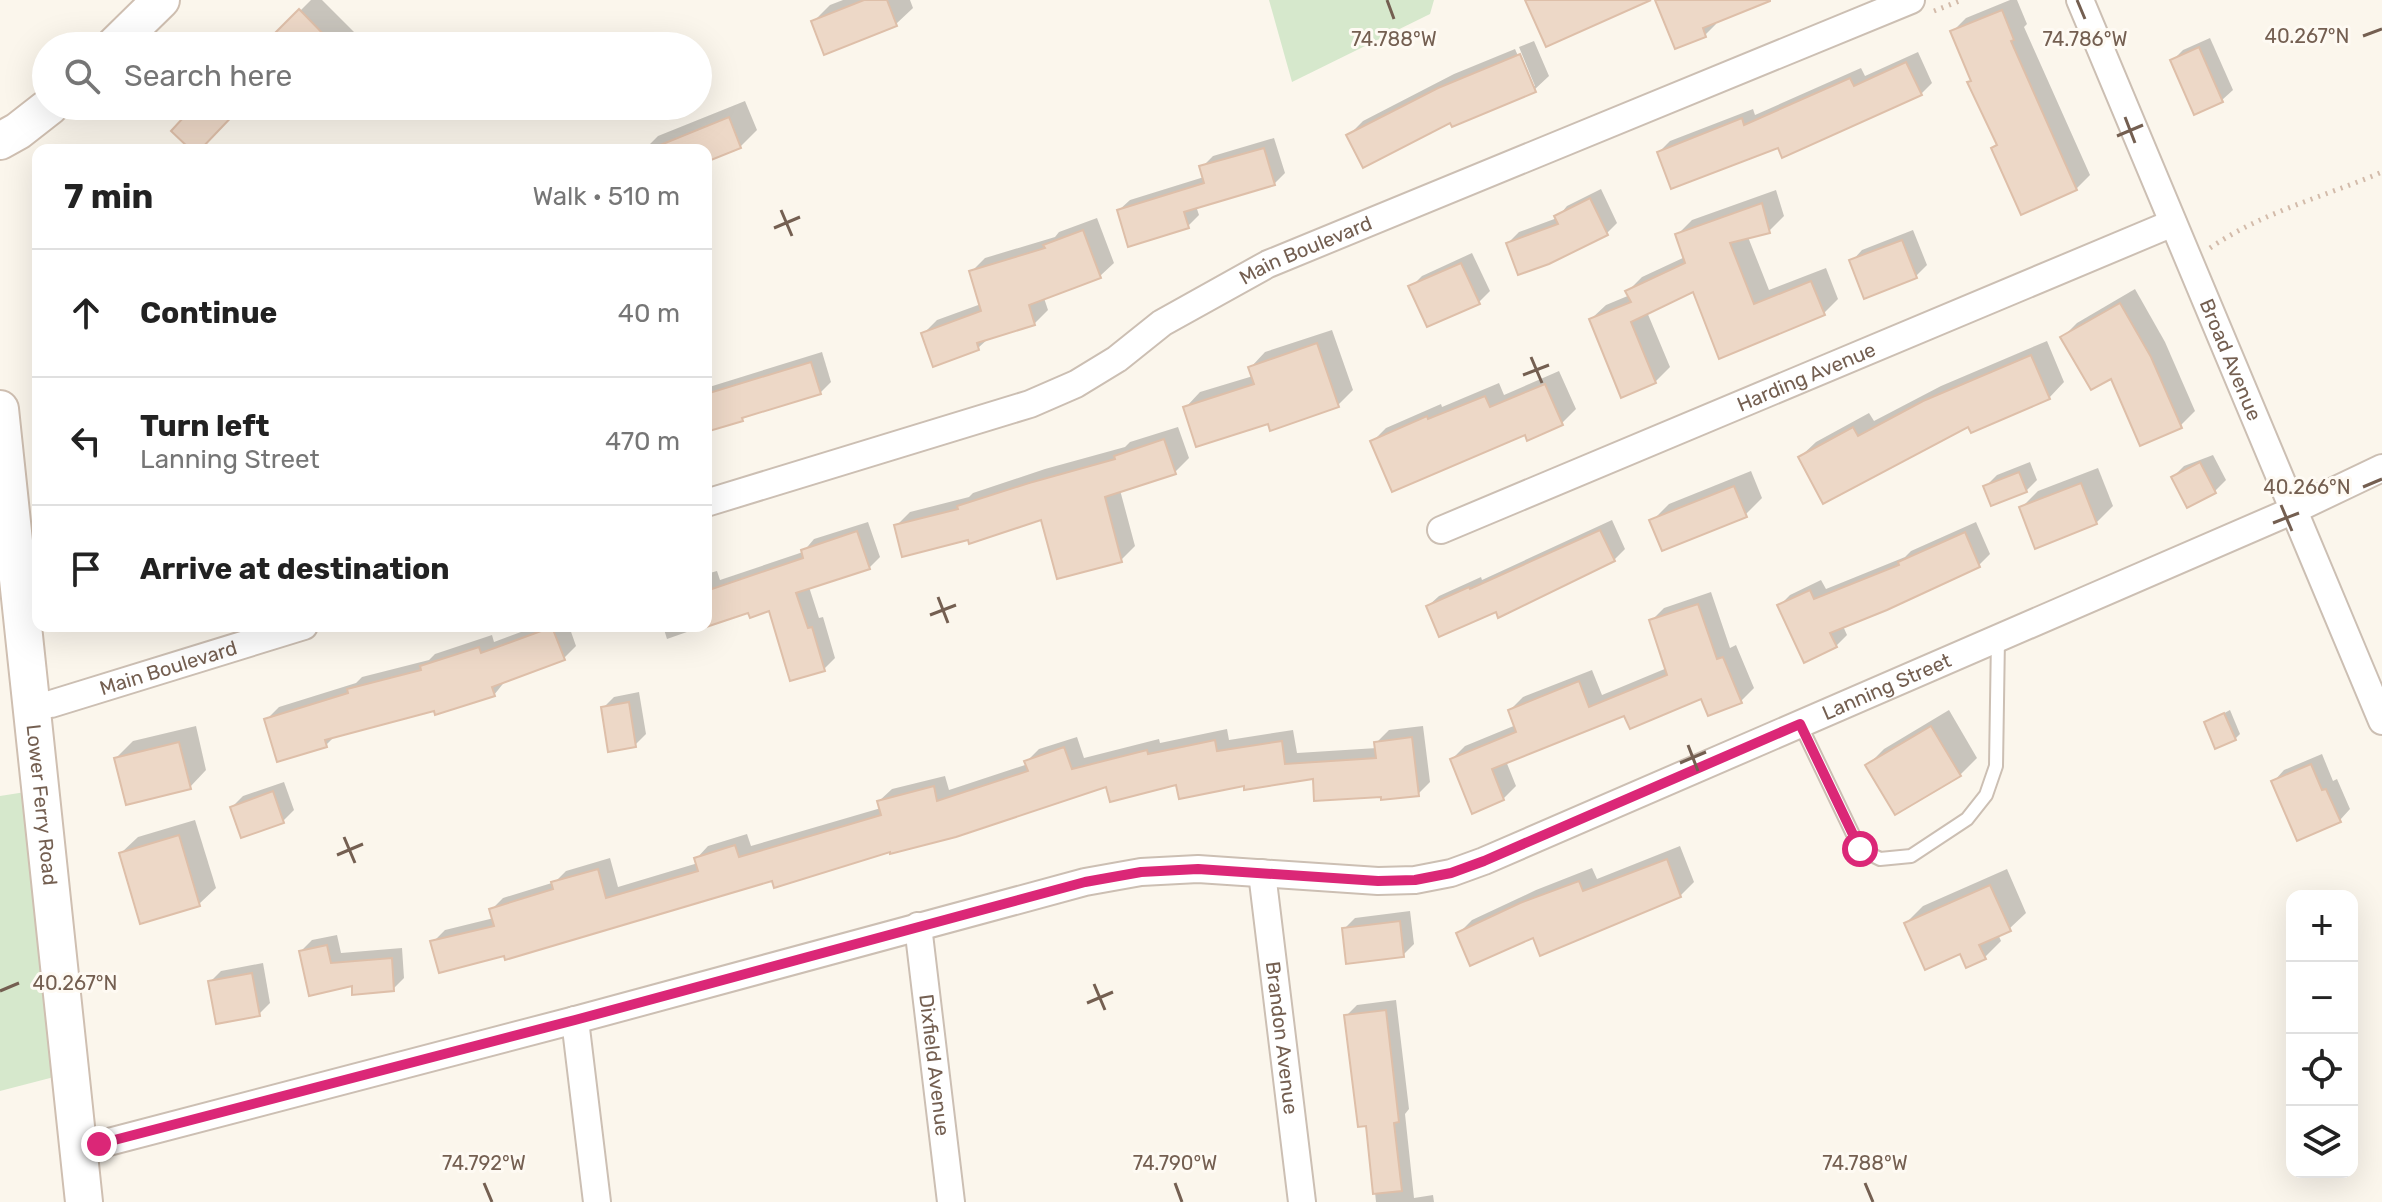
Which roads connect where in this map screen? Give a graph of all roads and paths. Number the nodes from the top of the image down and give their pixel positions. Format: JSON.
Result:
{"nodes":[{"id":1,"x":161,"y":0,"type":"edge"},
{"id":2,"x":1911,"y":0,"type":"edge"},
{"id":3,"x":2080,"y":0,"type":"edge"},
{"id":4,"x":128,"y":32,"type":"edge"},
{"id":5,"x":32,"y":120,"type":"edge"},
{"id":6,"x":0,"y":141,"type":"edge"},
{"id":7,"x":2382,"y":172,"type":"edge"},
{"id":8,"x":2173,"y":223,"type":"junction"},
{"id":9,"x":2189,"y":262,"type":"junction"},
{"id":10,"x":0,"y":410,"type":"edge"},
{"id":11,"x":2382,"y":468,"type":"edge"},
{"id":12,"x":712,"y":501,"type":"edge"},
{"id":13,"x":2294,"y":510,"type":"junction"},
{"id":14,"x":1441,"y":530,"type":"dead end"},
{"id":15,"x":285,"y":632,"type":"edge"},
{"id":16,"x":1998,"y":638,"type":"junction"},
{"id":17,"x":30,"y":707,"type":"junction"},
{"id":18,"x":2382,"y":721,"type":"edge"},
{"id":19,"x":1800,"y":724,"type":"junction"},
{"id":20,"x":1262,"y":873,"type":"junction"},
{"id":21,"x":918,"y":926,"type":"junction"},
{"id":22,"x":575,"y":1020,"type":"junction"},
{"id":23,"x":78,"y":1150,"type":"junction"},
{"id":24,"x":84,"y":1202,"type":"edge"},
{"id":25,"x":597,"y":1202,"type":"edge"},
{"id":26,"x":951,"y":1202,"type":"edge"},
{"id":27,"x":1302,"y":1202,"type":"edge"}],
"edges":[{"from":1,"to":4,"type":"street"},
{"from":2,"to":12,"type":"street","name":"Main Boulevard"},
{"from":3,"to":8,"type":"street","name":"Broad Avenue"},
{"from":5,"to":6,"type":"street"},
{"from":7,"to":9,"type":"path"},
{"from":8,"to":9,"type":"street","name":"Broad Avenue"},
{"from":8,"to":14,"type":"street","name":"Harding Avenue"},
{"from":9,"to":13,"type":"street","name":"Broad Avenue"},
{"from":10,"to":17,"type":"street","name":"Lower Ferry Road"},
{"from":11,"to":13,"type":"street","name":"Lanning Street"},
{"from":13,"to":16,"type":"street","name":"Lanning Street"},
{"from":13,"to":18,"type":"street","name":"Broad Avenue"},
{"from":15,"to":17,"type":"street","name":"Main Boulevard"},
{"from":16,"to":19,"type":"street","name":"Lanning Street"},
{"from":16,"to":19,"type":"lane"},
{"from":17,"to":23,"type":"street","name":"Lower Ferry Road"},
{"from":19,"to":20,"type":"street","name":"Lanning Street"},
{"from":20,"to":21,"type":"street","name":"Lanning Street"},
{"from":20,"to":27,"type":"street","name":"Brandon Avenue"},
{"from":21,"to":22,"type":"street","name":"Lanning Street"},
{"from":21,"to":26,"type":"street","name":"Dixfield Avenue"},
{"from":22,"to":23,"type":"street","name":"Lanning Street"},
{"from":22,"to":25,"type":"street"},
{"from":23,"to":24,"type":"street","name":"Lower Ferry Road"}]}
